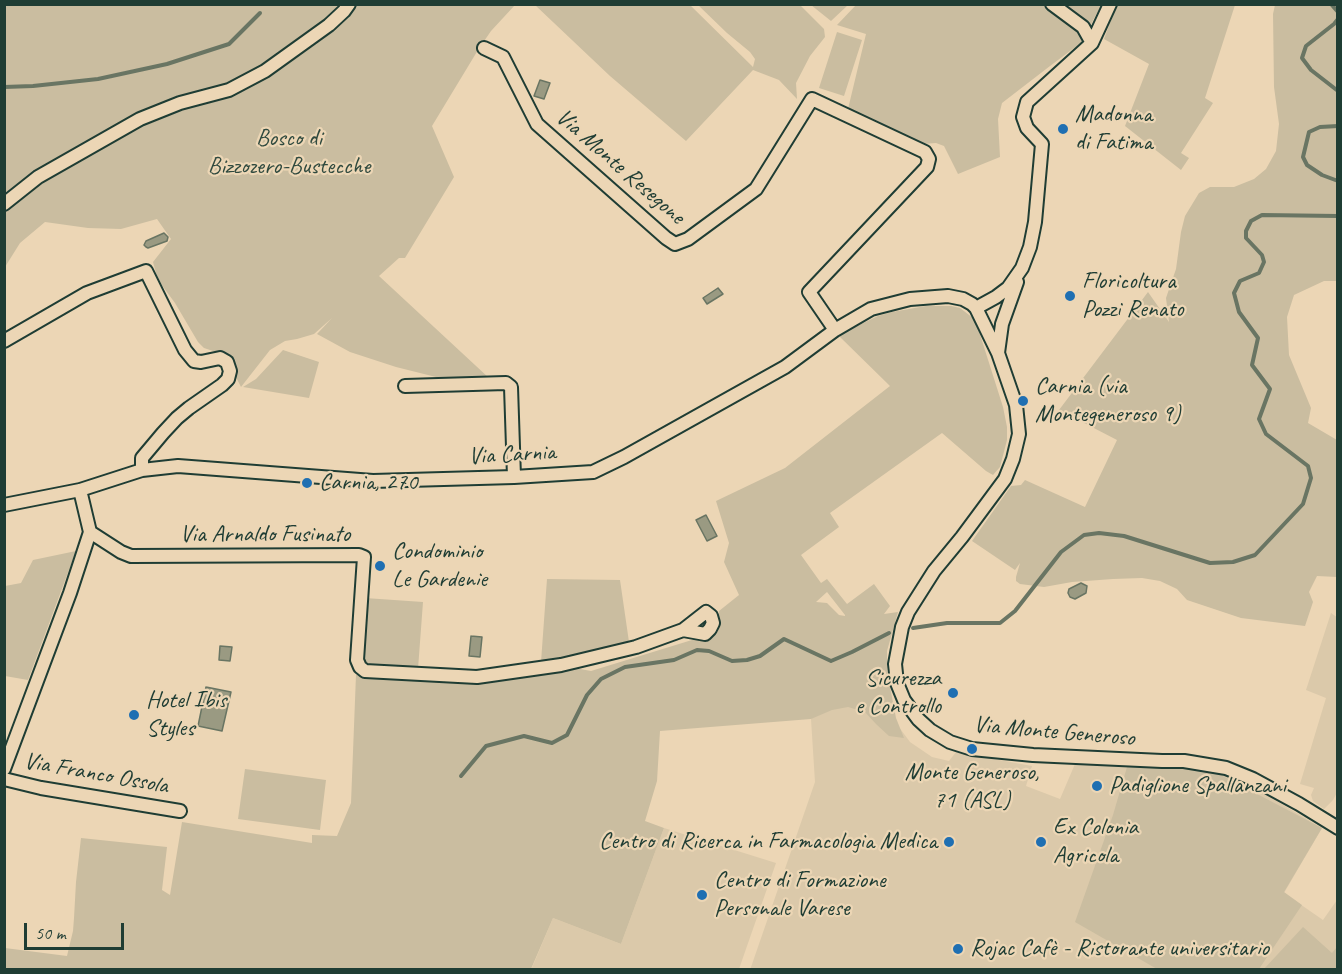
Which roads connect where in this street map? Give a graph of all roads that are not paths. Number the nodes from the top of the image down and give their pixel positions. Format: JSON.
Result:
{"nodes":[{"id":1,"x":349,"y":4,"type":"edge"},
{"id":2,"x":1052,"y":4,"type":"edge"},
{"id":3,"x":1110,"y":4,"type":"edge"},
{"id":4,"x":1092,"y":43,"type":"junction"},
{"id":5,"x":484,"y":48,"type":"dead end"},
{"id":6,"x":4,"y":204,"type":"edge"},
{"id":7,"x":1022,"y":268,"type":"junction"},
{"id":8,"x":976,"y":308,"type":"junction"},
{"id":9,"x":835,"y":330,"type":"junction"},
{"id":10,"x":4,"y":341,"type":"edge"},
{"id":11,"x":998,"y":353,"type":"junction"},
{"id":12,"x":405,"y":386,"type":"dead end"},
{"id":13,"x":142,"y":470,"type":"junction"},
{"id":14,"x":514,"y":477,"type":"junction"},
{"id":15,"x":80,"y":490,"type":"junction"},
{"id":16,"x":4,"y":505,"type":"edge"},
{"id":17,"x":90,"y":532,"type":"junction"},
{"id":18,"x":683,"y":630,"type":"dead end"},
{"id":19,"x":4,"y":769,"type":"edge"},
{"id":20,"x":4,"y":779,"type":"edge"},
{"id":21,"x":180,"y":811,"type":"dead end"},
{"id":22,"x":1338,"y":828,"type":"edge"}],
"edges":[{"from":1,"to":6,"type":"street"},
{"from":2,"to":4,"type":"street"},
{"from":3,"to":4,"type":"street","name":"Via Monte Generoso"},
{"from":4,"to":7,"type":"street","name":"Via Monte Generoso"},
{"from":5,"to":9,"type":"street","name":"Via Monte Resegone"},
{"from":7,"to":8,"type":"street","name":"Via Monte Generoso"},
{"from":7,"to":11,"type":"street","name":"Via Monte Generoso"},
{"from":8,"to":9,"type":"street","name":"Via Carnia"},
{"from":8,"to":11,"type":"street","name":"Via Monte Generoso"},
{"from":9,"to":14,"type":"street","name":"Via Carnia"},
{"from":10,"to":13,"type":"street"},
{"from":11,"to":22,"type":"street","name":"Via Monte Generoso"},
{"from":12,"to":14,"type":"street"},
{"from":13,"to":14,"type":"street","name":"Via Carnia"},
{"from":13,"to":15,"type":"street","name":"Via Carnia"},
{"from":15,"to":16,"type":"street","name":"Via Carnia"},
{"from":15,"to":17,"type":"street"},
{"from":17,"to":18,"type":"street","name":"Via Arnaldo Fusinato"},
{"from":17,"to":19,"type":"street"},
{"from":20,"to":21,"type":"street","name":"Via Franco Ossola"}]}
